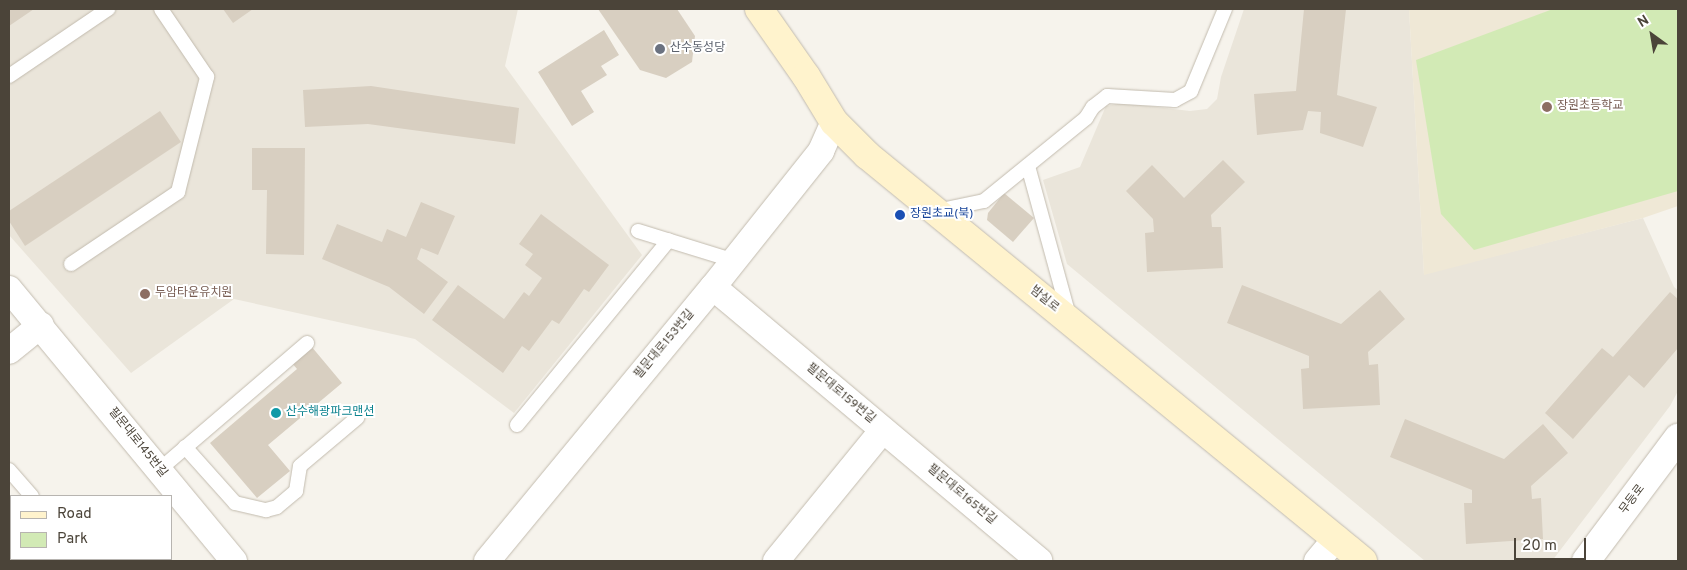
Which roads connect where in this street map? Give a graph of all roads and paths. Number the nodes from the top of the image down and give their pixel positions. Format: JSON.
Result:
{"nodes":[{"id":1,"x":108,"y":9,"type":"edge"},
{"id":2,"x":161,"y":9,"type":"edge"},
{"id":3,"x":758,"y":9,"type":"edge"},
{"id":4,"x":1225,"y":9,"type":"edge"},
{"id":5,"x":9,"y":76,"type":"edge"},
{"id":6,"x":834,"y":122,"type":"junction"},
{"id":7,"x":1028,"y":166,"type":"junction"},
{"id":8,"x":935,"y":211,"type":"junction"},
{"id":9,"x":638,"y":231,"type":"dead end"},
{"id":10,"x":669,"y":240,"type":"junction"},
{"id":11,"x":735,"y":260,"type":"junction"},
{"id":12,"x":71,"y":264,"type":"dead end"},
{"id":13,"x":713,"y":287,"type":"junction"},
{"id":14,"x":9,"y":289,"type":"edge"},
{"id":15,"x":1070,"y":322,"type":"junction"},
{"id":16,"x":41,"y":325,"type":"junction"},
{"id":17,"x":307,"y":343,"type":"dead end"},
{"id":18,"x":9,"y":351,"type":"edge"},
{"id":19,"x":357,"y":418,"type":"dead end"},
{"id":20,"x":516,"y":425,"type":"dead end"},
{"id":21,"x":883,"y":430,"type":"junction"},
{"id":22,"x":185,"y":447,"type":"junction"},
{"id":23,"x":1675,"y":449,"type":"edge"},
{"id":24,"x":9,"y":470,"type":"edge"},
{"id":25,"x":160,"y":470,"type":"junction"},
{"id":26,"x":31,"y":495,"type":"edge"},
{"id":27,"x":1336,"y":538,"type":"junction"},
{"id":28,"x":1036,"y":560,"type":"edge"},
{"id":29,"x":234,"y":561,"type":"edge"},
{"id":30,"x":487,"y":561,"type":"edge"},
{"id":31,"x":776,"y":561,"type":"edge"},
{"id":32,"x":1317,"y":561,"type":"edge"},
{"id":33,"x":1363,"y":561,"type":"edge"},
{"id":34,"x":1586,"y":561,"type":"edge"}],
"edges":[{"from":1,"to":5,"type":"lane"},
{"from":2,"to":12,"type":"lane"},
{"from":3,"to":6,"type":"main road","name":"밤실로"},
{"from":4,"to":7,"type":"lane"},
{"from":6,"to":8,"type":"main road","name":"밤실로"},
{"from":6,"to":11,"type":"street","name":"필문대로153번길"},
{"from":7,"to":8,"type":"lane"},
{"from":7,"to":15,"type":"lane"},
{"from":8,"to":15,"type":"main road","name":"밤실로"},
{"from":9,"to":10,"type":"lane"},
{"from":10,"to":11,"type":"lane"},
{"from":10,"to":20,"type":"lane"},
{"from":11,"to":13,"type":"street","name":"필문대로153번길"},
{"from":13,"to":21,"type":"street","name":"필문대로159번길"},
{"from":13,"to":30,"type":"street","name":"필문대로153번길"},
{"from":14,"to":16,"type":"street","name":"필문대로145번길"},
{"from":15,"to":27,"type":"main road","name":"밤실로"},
{"from":16,"to":18,"type":"street"},
{"from":16,"to":25,"type":"street","name":"필문대로145번길"},
{"from":17,"to":22,"type":"lane"},
{"from":19,"to":22,"type":"lane"},
{"from":21,"to":28,"type":"street","name":"필문대로165번길"},
{"from":21,"to":31,"type":"street","name":"필문대로159번길"},
{"from":22,"to":25,"type":"lane"},
{"from":23,"to":34,"type":"street","name":"무등로"},
{"from":24,"to":26,"type":"lane"},
{"from":25,"to":29,"type":"street","name":"필문대로145번길"},
{"from":27,"to":32,"type":"street"},
{"from":27,"to":33,"type":"main road","name":"밤실로"}]}
